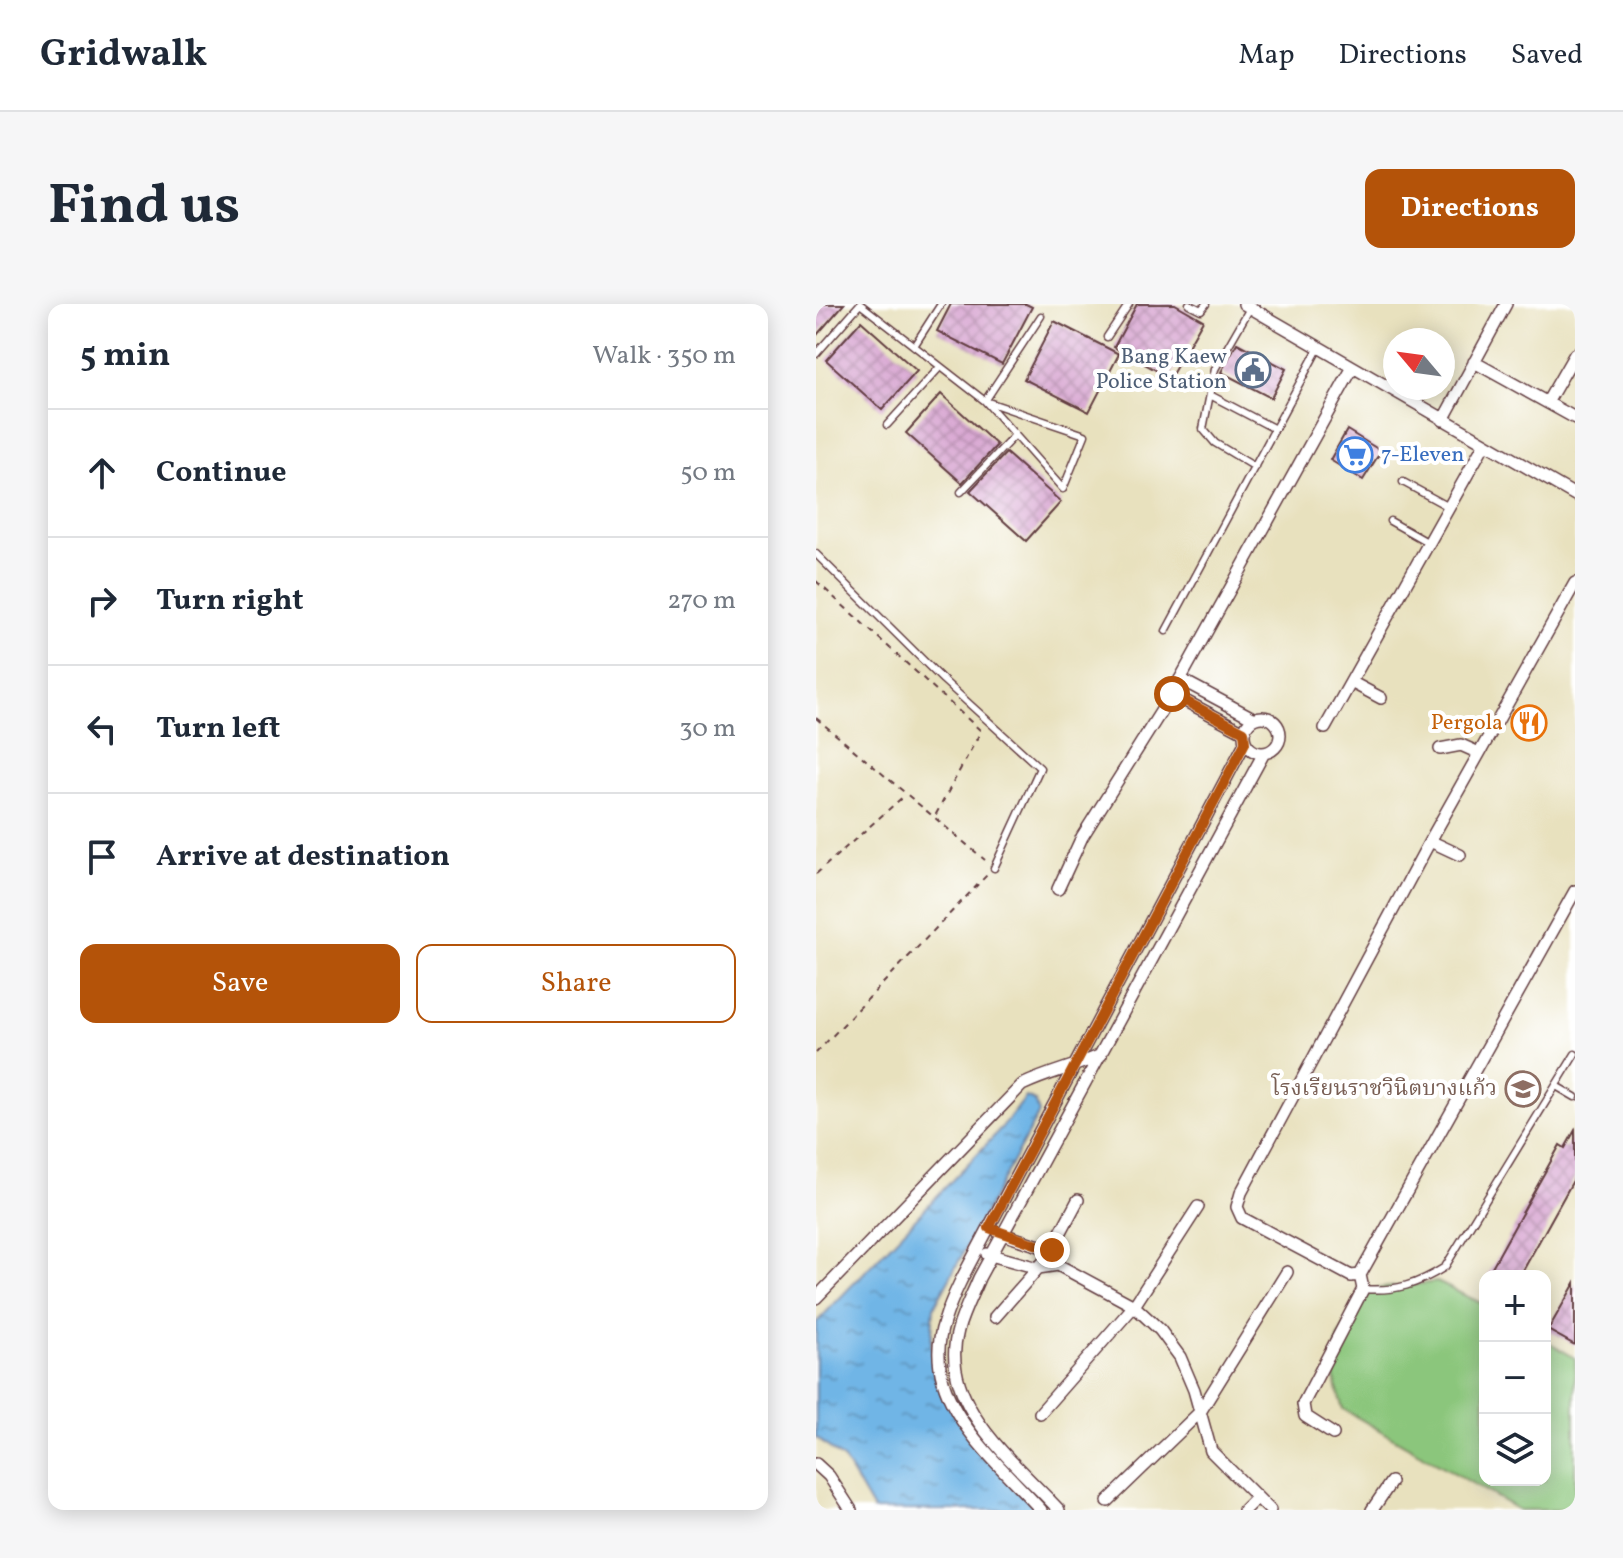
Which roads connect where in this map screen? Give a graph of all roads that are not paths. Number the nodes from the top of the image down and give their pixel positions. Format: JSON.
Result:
{"nodes":[{"id":1,"x":860,"y":304,"type":"edge"},
{"id":2,"x":941,"y":304,"type":"edge"},
{"id":3,"x":1129,"y":304,"type":"edge"},
{"id":4,"x":1189,"y":304,"type":"edge"},
{"id":5,"x":1206,"y":304,"type":"edge"},
{"id":6,"x":1506,"y":304,"type":"edge"},
{"id":7,"x":1247,"y":306,"type":"edge"},
{"id":8,"x":1041,"y":316,"type":"dead end"},
{"id":9,"x":1107,"y":337,"type":"dead end"},
{"id":10,"x":914,"y":346,"type":"junction"},
{"id":11,"x":1319,"y":347,"type":"junction"},
{"id":12,"x":816,"y":354,"type":"edge"},
{"id":13,"x":1575,"y":354,"type":"edge"},
{"id":14,"x":1474,"y":362,"type":"junction"},
{"id":15,"x":940,"y":367,"type":"junction"},
{"id":16,"x":1353,"y":367,"type":"junction"},
{"id":17,"x":1210,"y":395,"type":"junction"},
{"id":18,"x":985,"y":401,"type":"junction"},
{"id":19,"x":1548,"y":401,"type":"junction"},
{"id":20,"x":1575,"y":418,"type":"edge"},
{"id":21,"x":1443,"y":420,"type":"junction"},
{"id":22,"x":887,"y":425,"type":"dead end"},
{"id":23,"x":1275,"y":429,"type":"junction"},
{"id":24,"x":1015,"y":435,"type":"junction"},
{"id":25,"x":1485,"y":443,"type":"junction"},
{"id":26,"x":1255,"y":467,"type":"junction"},
{"id":27,"x":1403,"y":482,"type":"dead end"},
{"id":28,"x":961,"y":492,"type":"dead end"},
{"id":29,"x":1575,"y":495,"type":"edge"},
{"id":30,"x":1449,"y":507,"type":"junction"},
{"id":31,"x":1390,"y":521,"type":"dead end"},
{"id":32,"x":1429,"y":543,"type":"junction"},
{"id":33,"x":816,"y":554,"type":"edge"},
{"id":34,"x":1575,"y":583,"type":"edge"},
{"id":35,"x":1166,"y":631,"type":"dead end"},
{"id":36,"x":1180,"y":679,"type":"junction"},
{"id":37,"x":1351,"y":682,"type":"junction"},
{"id":38,"x":1172,"y":694,"type":"junction"},
{"id":39,"x":1381,"y":698,"type":"dead end"},
{"id":40,"x":1253,"y":718,"type":"junction"},
{"id":41,"x":1325,"y":728,"type":"dead end"},
{"id":42,"x":1245,"y":737,"type":"junction"},
{"id":43,"x":1440,"y":749,"type":"dead end"},
{"id":44,"x":1264,"y":753,"type":"junction"},
{"id":45,"x":1479,"y":753,"type":"junction"},
{"id":46,"x":1430,"y":841,"type":"junction"},
{"id":47,"x":1460,"y":855,"type":"dead end"},
{"id":48,"x":994,"y":868,"type":"road end"},
{"id":49,"x":1058,"y":889,"type":"dead end"},
{"id":50,"x":1575,"y":891,"type":"edge"},
{"id":51,"x":1575,"y":1054,"type":"edge"},
{"id":52,"x":1102,"y":1055,"type":"junction"},
{"id":53,"x":1075,"y":1067,"type":"junction"},
{"id":54,"x":1556,"y":1086,"type":"junction"},
{"id":55,"x":1575,"y":1097,"type":"edge"},
{"id":56,"x":1078,"y":1200,"type":"dead end"},
{"id":57,"x":1198,"y":1207,"type":"dead end"},
{"id":58,"x":989,"y":1228,"type":"junction"},
{"id":59,"x":1003,"y":1235,"type":"junction"},
{"id":60,"x":978,"y":1248,"type":"junction"},
{"id":61,"x":1052,"y":1250,"type":"junction"},
{"id":62,"x":991,"y":1256,"type":"junction"},
{"id":63,"x":1058,"y":1265,"type":"junction"},
{"id":64,"x":1038,"y":1268,"type":"junction"},
{"id":65,"x":966,"y":1271,"type":"junction"},
{"id":66,"x":1287,"y":1272,"type":"dead end"},
{"id":67,"x":1360,"y":1275,"type":"junction"},
{"id":68,"x":979,"y":1278,"type":"junction"},
{"id":69,"x":1363,"y":1289,"type":"junction"},
{"id":70,"x":816,"y":1298,"type":"edge"},
{"id":71,"x":1134,"y":1306,"type":"junction"},
{"id":72,"x":995,"y":1317,"type":"dead end"},
{"id":73,"x":1200,"y":1412,"type":"junction"},
{"id":74,"x":1040,"y":1413,"type":"dead end"},
{"id":75,"x":1333,"y":1434,"type":"dead end"},
{"id":76,"x":816,"y":1464,"type":"edge"},
{"id":77,"x":1391,"y":1482,"type":"dead end"},
{"id":78,"x":1256,"y":1498,"type":"junction"},
{"id":79,"x":1108,"y":1501,"type":"dead end"},
{"id":80,"x":851,"y":1510,"type":"edge"},
{"id":81,"x":1041,"y":1510,"type":"edge"},
{"id":82,"x":1059,"y":1510,"type":"edge"},
{"id":83,"x":1244,"y":1510,"type":"edge"},
{"id":84,"x":1270,"y":1510,"type":"edge"},
{"id":85,"x":1372,"y":1510,"type":"edge"}],
"edges":[{"from":1,"to":10,"type":"lane"},
{"from":1,"to":12,"type":"lane"},
{"from":2,"to":10,"type":"lane"},
{"from":3,"to":9,"type":"lane"},
{"from":4,"to":5,"type":"lane"},
{"from":6,"to":14,"type":"street"},
{"from":7,"to":11,"type":"street"},
{"from":7,"to":17,"type":"lane"},
{"from":8,"to":18,"type":"lane"},
{"from":10,"to":15,"type":"lane"},
{"from":11,"to":16,"type":"street"},
{"from":11,"to":23,"type":"lane"},
{"from":13,"to":19,"type":"street"},
{"from":14,"to":19,"type":"street"},
{"from":14,"to":21,"type":"street"},
{"from":15,"to":18,"type":"lane"},
{"from":15,"to":22,"type":"lane"},
{"from":16,"to":21,"type":"street"},
{"from":16,"to":36,"type":"street"},
{"from":17,"to":23,"type":"lane"},
{"from":17,"to":26,"type":"lane"},
{"from":18,"to":24,"type":"lane"},
{"from":18,"to":24,"type":"lane"},
{"from":19,"to":20,"type":"street"},
{"from":21,"to":25,"type":"street"},
{"from":23,"to":26,"type":"lane"},
{"from":24,"to":28,"type":"lane"},
{"from":25,"to":29,"type":"street"},
{"from":25,"to":30,"type":"street"},
{"from":26,"to":35,"type":"lane"},
{"from":27,"to":30,"type":"lane"},
{"from":30,"to":32,"type":"street"},
{"from":31,"to":32,"type":"lane"},
{"from":32,"to":37,"type":"street"},
{"from":33,"to":48,"type":"lane"},
{"from":34,"to":45,"type":"street"},
{"from":36,"to":38,"type":"street"},
{"from":36,"to":40,"type":"street"},
{"from":37,"to":39,"type":"street"},
{"from":37,"to":41,"type":"street"},
{"from":38,"to":42,"type":"street"},
{"from":38,"to":49,"type":"street"},
{"from":40,"to":42,"type":"street"},
{"from":40,"to":44,"type":"street"},
{"from":42,"to":44,"type":"street"},
{"from":42,"to":53,"type":"street"},
{"from":43,"to":45,"type":"street"},
{"from":44,"to":52,"type":"street"},
{"from":45,"to":46,"type":"street"},
{"from":46,"to":47,"type":"street"},
{"from":46,"to":67,"type":"street"},
{"from":50,"to":67,"type":"street"},
{"from":51,"to":54,"type":"lane"},
{"from":52,"to":53,"type":"street"},
{"from":52,"to":59,"type":"street"},
{"from":53,"to":58,"type":"street"},
{"from":53,"to":70,"type":"street"},
{"from":54,"to":55,"type":"lane"},
{"from":54,"to":69,"type":"lane"},
{"from":56,"to":61,"type":"street"},
{"from":57,"to":71,"type":"street"},
{"from":58,"to":59,"type":"street"},
{"from":58,"to":60,"type":"street"},
{"from":59,"to":61,"type":"street"},
{"from":59,"to":62,"type":"street"},
{"from":60,"to":62,"type":"street"},
{"from":60,"to":65,"type":"street"},
{"from":61,"to":63,"type":"street"},
{"from":61,"to":64,"type":"street"},
{"from":62,"to":64,"type":"street"},
{"from":62,"to":68,"type":"street"},
{"from":63,"to":64,"type":"street"},
{"from":63,"to":71,"type":"street"},
{"from":64,"to":72,"type":"street"},
{"from":65,"to":68,"type":"street"},
{"from":65,"to":81,"type":"street"},
{"from":66,"to":73,"type":"street"},
{"from":67,"to":69,"type":"street"},
{"from":68,"to":82,"type":"street"},
{"from":69,"to":75,"type":"street"},
{"from":71,"to":73,"type":"street"},
{"from":71,"to":74,"type":"street"},
{"from":73,"to":78,"type":"street"},
{"from":73,"to":79,"type":"street"},
{"from":76,"to":80,"type":"street"},
{"from":77,"to":85,"type":"street"},
{"from":78,"to":83,"type":"street"},
{"from":78,"to":84,"type":"street"}]}
